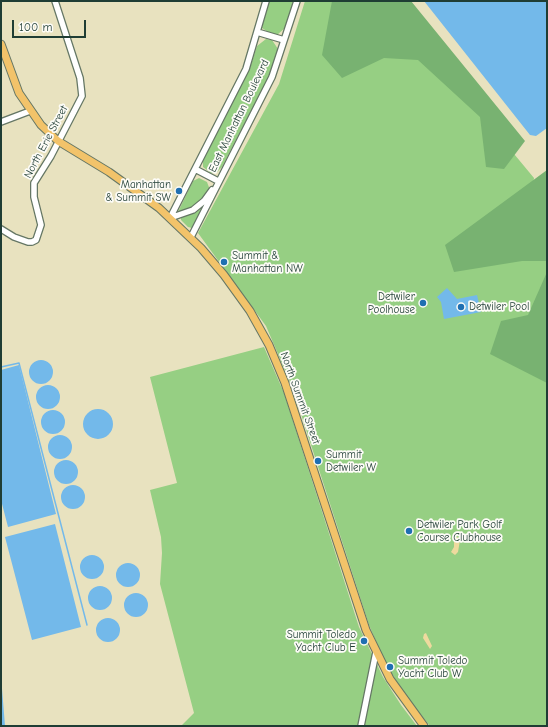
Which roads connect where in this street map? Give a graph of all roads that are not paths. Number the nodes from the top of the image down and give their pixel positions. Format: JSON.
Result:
{"nodes":[{"id":1,"x":55,"y":1,"type":"edge"},
{"id":2,"x":266,"y":1,"type":"edge"},
{"id":3,"x":297,"y":1,"type":"edge"},
{"id":4,"x":257,"y":32,"type":"junction"},
{"id":5,"x":284,"y":40,"type":"junction"},
{"id":6,"x":1,"y":44,"type":"edge"},
{"id":7,"x":30,"y":111,"type":"junction"},
{"id":8,"x":1,"y":122,"type":"edge"},
{"id":9,"x":58,"y":141,"type":"junction"},
{"id":10,"x":195,"y":169,"type":"junction"},
{"id":11,"x":218,"y":181,"type":"junction"},
{"id":12,"x":170,"y":218,"type":"junction"},
{"id":13,"x":1,"y":229,"type":"edge"},
{"id":14,"x":191,"y":237,"type":"junction"},
{"id":15,"x":376,"y":652,"type":"junction"},
{"id":16,"x":360,"y":726,"type":"edge"},
{"id":17,"x":424,"y":726,"type":"edge"}],
"edges":[{"from":1,"to":9,"type":"street","name":"North Erie Street"},
{"from":2,"to":4,"type":"street","name":"East Manhattan Boulevard"},
{"from":3,"to":5,"type":"street","name":"East Manhattan Boulevard"},
{"from":4,"to":5,"type":"street"},
{"from":4,"to":10,"type":"street","name":"East Manhattan Boulevard"},
{"from":5,"to":11,"type":"street","name":"East Manhattan Boulevard"},
{"from":6,"to":7,"type":"main road","name":"North Summit Street"},
{"from":7,"to":8,"type":"street"},
{"from":7,"to":9,"type":"main road","name":"North Summit Street"},
{"from":9,"to":12,"type":"main road","name":"North Summit Street"},
{"from":9,"to":13,"type":"street","name":"North Erie Street"},
{"from":10,"to":11,"type":"street"},
{"from":10,"to":12,"type":"street","name":"East Manhattan Boulevard"},
{"from":11,"to":12,"type":"street"},
{"from":11,"to":14,"type":"street","name":"East Manhattan Boulevard"},
{"from":12,"to":14,"type":"main road","name":"North Summit Street"},
{"from":14,"to":15,"type":"main road","name":"North Summit Street"},
{"from":15,"to":16,"type":"street"},
{"from":15,"to":17,"type":"main road","name":"North Summit Street"}]}
